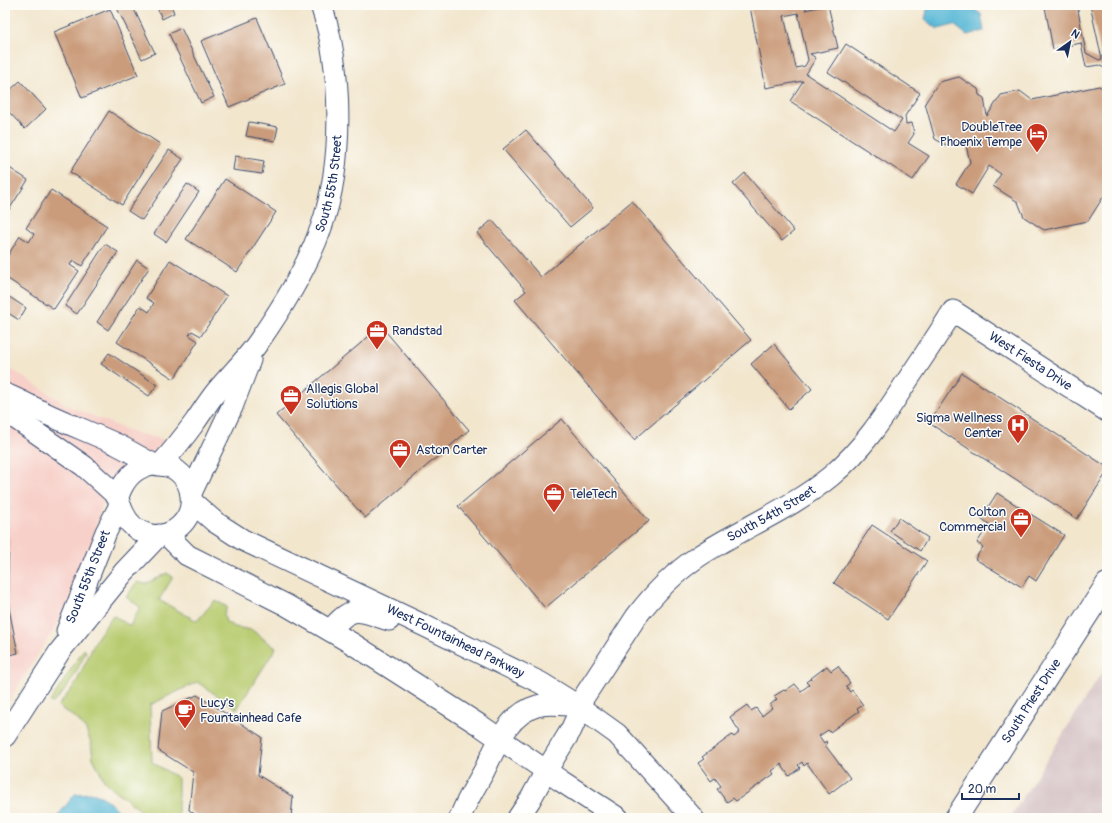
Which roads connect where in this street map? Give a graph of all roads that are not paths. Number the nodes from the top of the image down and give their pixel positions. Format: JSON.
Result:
{"nodes":[{"id":1,"x":322,"y":5,"type":"edge"},
{"id":2,"x":954,"y":311,"type":"joint"},
{"id":3,"x":256,"y":346,"type":"junction"},
{"id":4,"x":5,"y":394,"type":"edge"},
{"id":5,"x":5,"y":411,"type":"edge"},
{"id":6,"x":1107,"y":412,"type":"edge"},
{"id":7,"x":157,"y":464,"type":"junction"},
{"id":8,"x":191,"y":497,"type":"junction"},
{"id":9,"x":119,"y":501,"type":"junction"},
{"id":10,"x":162,"y":535,"type":"junction"},
{"id":11,"x":1107,"y":584,"type":"edge"},
{"id":12,"x":425,"y":626,"type":"junction"},
{"id":13,"x":331,"y":630,"type":"junction"},
{"id":14,"x":60,"y":650,"type":"junction"},
{"id":15,"x":578,"y":706,"type":"junction"},
{"id":16,"x":5,"y":736,"type":"edge"},
{"id":17,"x":499,"y":739,"type":"junction"},
{"id":18,"x":546,"y":770,"type":"junction"},
{"id":19,"x":460,"y":818,"type":"edge"},
{"id":20,"x":518,"y":818,"type":"edge"},
{"id":21,"x":618,"y":818,"type":"edge"},
{"id":22,"x":693,"y":818,"type":"edge"},
{"id":23,"x":956,"y":818,"type":"edge"}],
"edges":[{"from":1,"to":3,"type":"street","name":"South 55th Street"},
{"from":2,"to":6,"type":"street","name":"West Fiesta Drive"},
{"from":2,"to":15,"type":"street","name":"South 54th Street"},
{"from":3,"to":7,"type":"street","name":"South 55th Street"},
{"from":3,"to":8,"type":"street","name":"South 55th Street"},
{"from":4,"to":7,"type":"street"},
{"from":5,"to":9,"type":"street"},
{"from":7,"to":8,"type":"street"},
{"from":7,"to":9,"type":"street"},
{"from":8,"to":10,"type":"street"},
{"from":8,"to":12,"type":"street","name":"West Fountainhead Parkway"},
{"from":9,"to":10,"type":"street"},
{"from":9,"to":14,"type":"street","name":"South 55th Street"},
{"from":10,"to":13,"type":"street"},
{"from":10,"to":14,"type":"street","name":"South 55th Street"},
{"from":11,"to":23,"type":"main road","name":"South Priest Drive"},
{"from":12,"to":13,"type":"street"},
{"from":12,"to":15,"type":"street","name":"West Fountainhead Parkway"},
{"from":13,"to":17,"type":"street"},
{"from":14,"to":16,"type":"street","name":"South 55th Street"},
{"from":15,"to":17,"type":"street"},
{"from":15,"to":18,"type":"street"},
{"from":15,"to":22,"type":"street","name":"West Fountainhead Parkway"},
{"from":17,"to":18,"type":"street"},
{"from":17,"to":19,"type":"street"},
{"from":18,"to":20,"type":"street"},
{"from":18,"to":21,"type":"street"}]}
